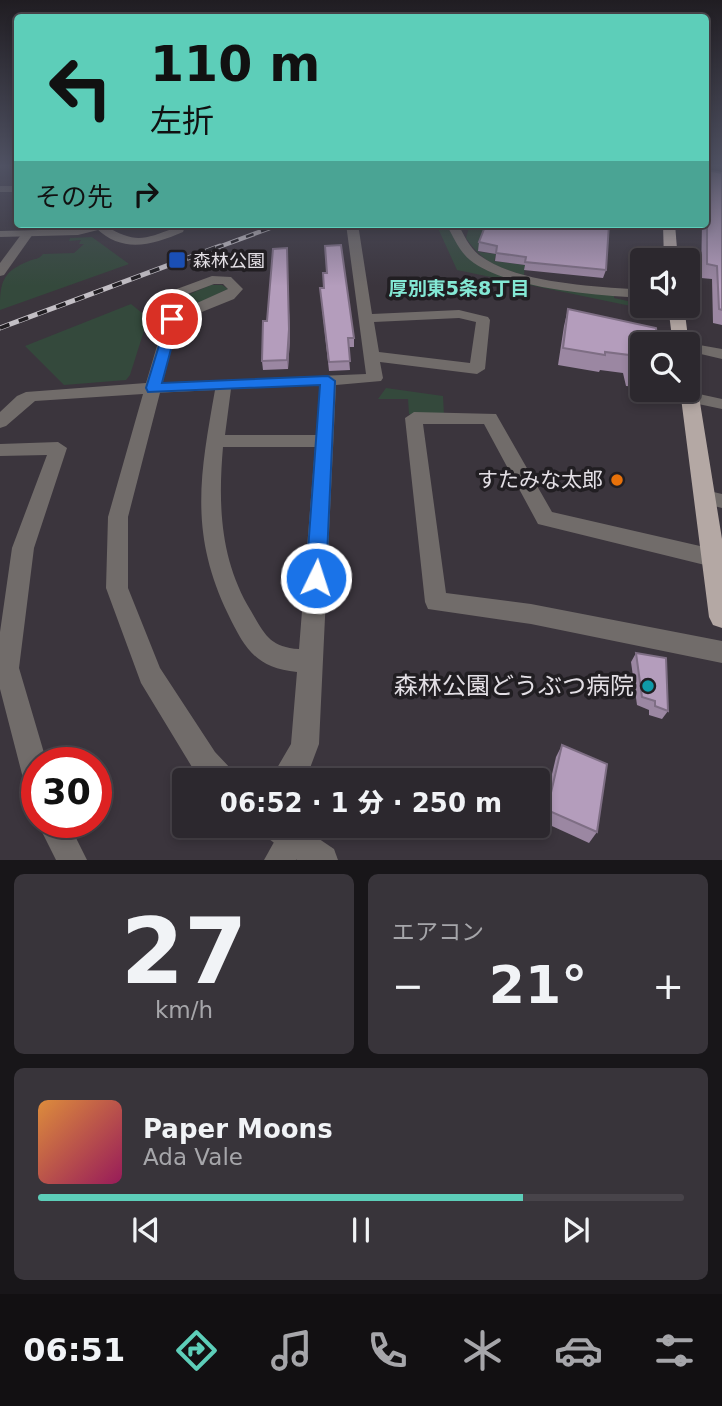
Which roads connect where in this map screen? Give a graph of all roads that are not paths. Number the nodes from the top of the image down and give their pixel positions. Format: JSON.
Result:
{"nodes":[{"id":1,"x":102,"y":228,"type":"joint"},
{"id":2,"x":179,"y":228,"type":"edge"},
{"id":3,"x":353,"y":228,"type":"edge"},
{"id":4,"x":454,"y":228,"type":"edge"},
{"id":5,"x":668,"y":228,"type":"edge"},
{"id":6,"x":0,"y":234,"type":"edge"},
{"id":7,"x":27,"y":234,"type":"junction"},
{"id":8,"x":670,"y":248,"type":"edge"},
{"id":9,"x":0,"y":272,"type":"edge"},
{"id":10,"x":630,"y":292,"type":"edge"},
{"id":11,"x":367,"y":318,"type":"junction"},
{"id":12,"x":172,"y":319,"type":"dead end"},
{"id":13,"x":700,"y":349,"type":"edge"},
{"id":14,"x":722,"y":354,"type":"edge"},
{"id":15,"x":372,"y":357,"type":"junction"},
{"id":16,"x":328,"y":381,"type":"junction"},
{"id":17,"x":224,"y":385,"type":"junction"},
{"id":18,"x":154,"y":388,"type":"junction"},
{"id":19,"x":700,"y":395,"type":"edge"},
{"id":20,"x":691,"y":402,"type":"edge"},
{"id":21,"x":722,"y":404,"type":"edge"},
{"id":22,"x":0,"y":422,"type":"edge"},
{"id":23,"x":216,"y":441,"type":"junction"},
{"id":24,"x":324,"y":441,"type":"junction"},
{"id":25,"x":0,"y":450,"type":"edge"},
{"id":26,"x":713,"y":499,"type":"edge"},
{"id":27,"x":713,"y":558,"type":"junction"},
{"id":28,"x":720,"y":585,"type":"edge"},
{"id":29,"x":722,"y":617,"type":"edge"},
{"id":30,"x":722,"y":652,"type":"edge"},
{"id":31,"x":310,"y":661,"type":"junction"},
{"id":32,"x":3,"y":670,"type":"edge"},
{"id":33,"x":27,"y":747,"type":"edge"},
{"id":34,"x":211,"y":768,"type":"edge"},
{"id":35,"x":293,"y":768,"type":"edge"},
{"id":36,"x":60,"y":838,"type":"edge"},
{"id":37,"x":282,"y":841,"type":"edge"},
{"id":38,"x":72,"y":860,"type":"edge"},
{"id":39,"x":323,"y":860,"type":"edge"}],
"edges":[{"from":1,"to":2,"type":"street"},
{"from":1,"to":7,"type":"street"},
{"from":3,"to":11,"type":"street"},
{"from":4,"to":10,"type":"street"},
{"from":5,"to":8,"type":"highway"},
{"from":6,"to":7,"type":"street"},
{"from":7,"to":9,"type":"street"},
{"from":11,"to":15,"type":"street"},
{"from":11,"to":15,"type":"street"},
{"from":12,"to":18,"type":"street"},
{"from":13,"to":14,"type":"street"},
{"from":15,"to":16,"type":"street"},
{"from":16,"to":17,"type":"street"},
{"from":16,"to":24,"type":"street"},
{"from":17,"to":18,"type":"street"},
{"from":17,"to":23,"type":"street"},
{"from":18,"to":22,"type":"street"},
{"from":18,"to":34,"type":"street"},
{"from":19,"to":21,"type":"street"},
{"from":20,"to":26,"type":"highway"},
{"from":23,"to":24,"type":"street"},
{"from":23,"to":31,"type":"street"},
{"from":24,"to":31,"type":"street"},
{"from":25,"to":32,"type":"street"},
{"from":26,"to":27,"type":"highway"},
{"from":27,"to":28,"type":"highway"},
{"from":27,"to":30,"type":"street"},
{"from":28,"to":29,"type":"highway"},
{"from":31,"to":35,"type":"street"},
{"from":32,"to":33,"type":"street"},
{"from":36,"to":38,"type":"street"},
{"from":37,"to":39,"type":"street"}]}
